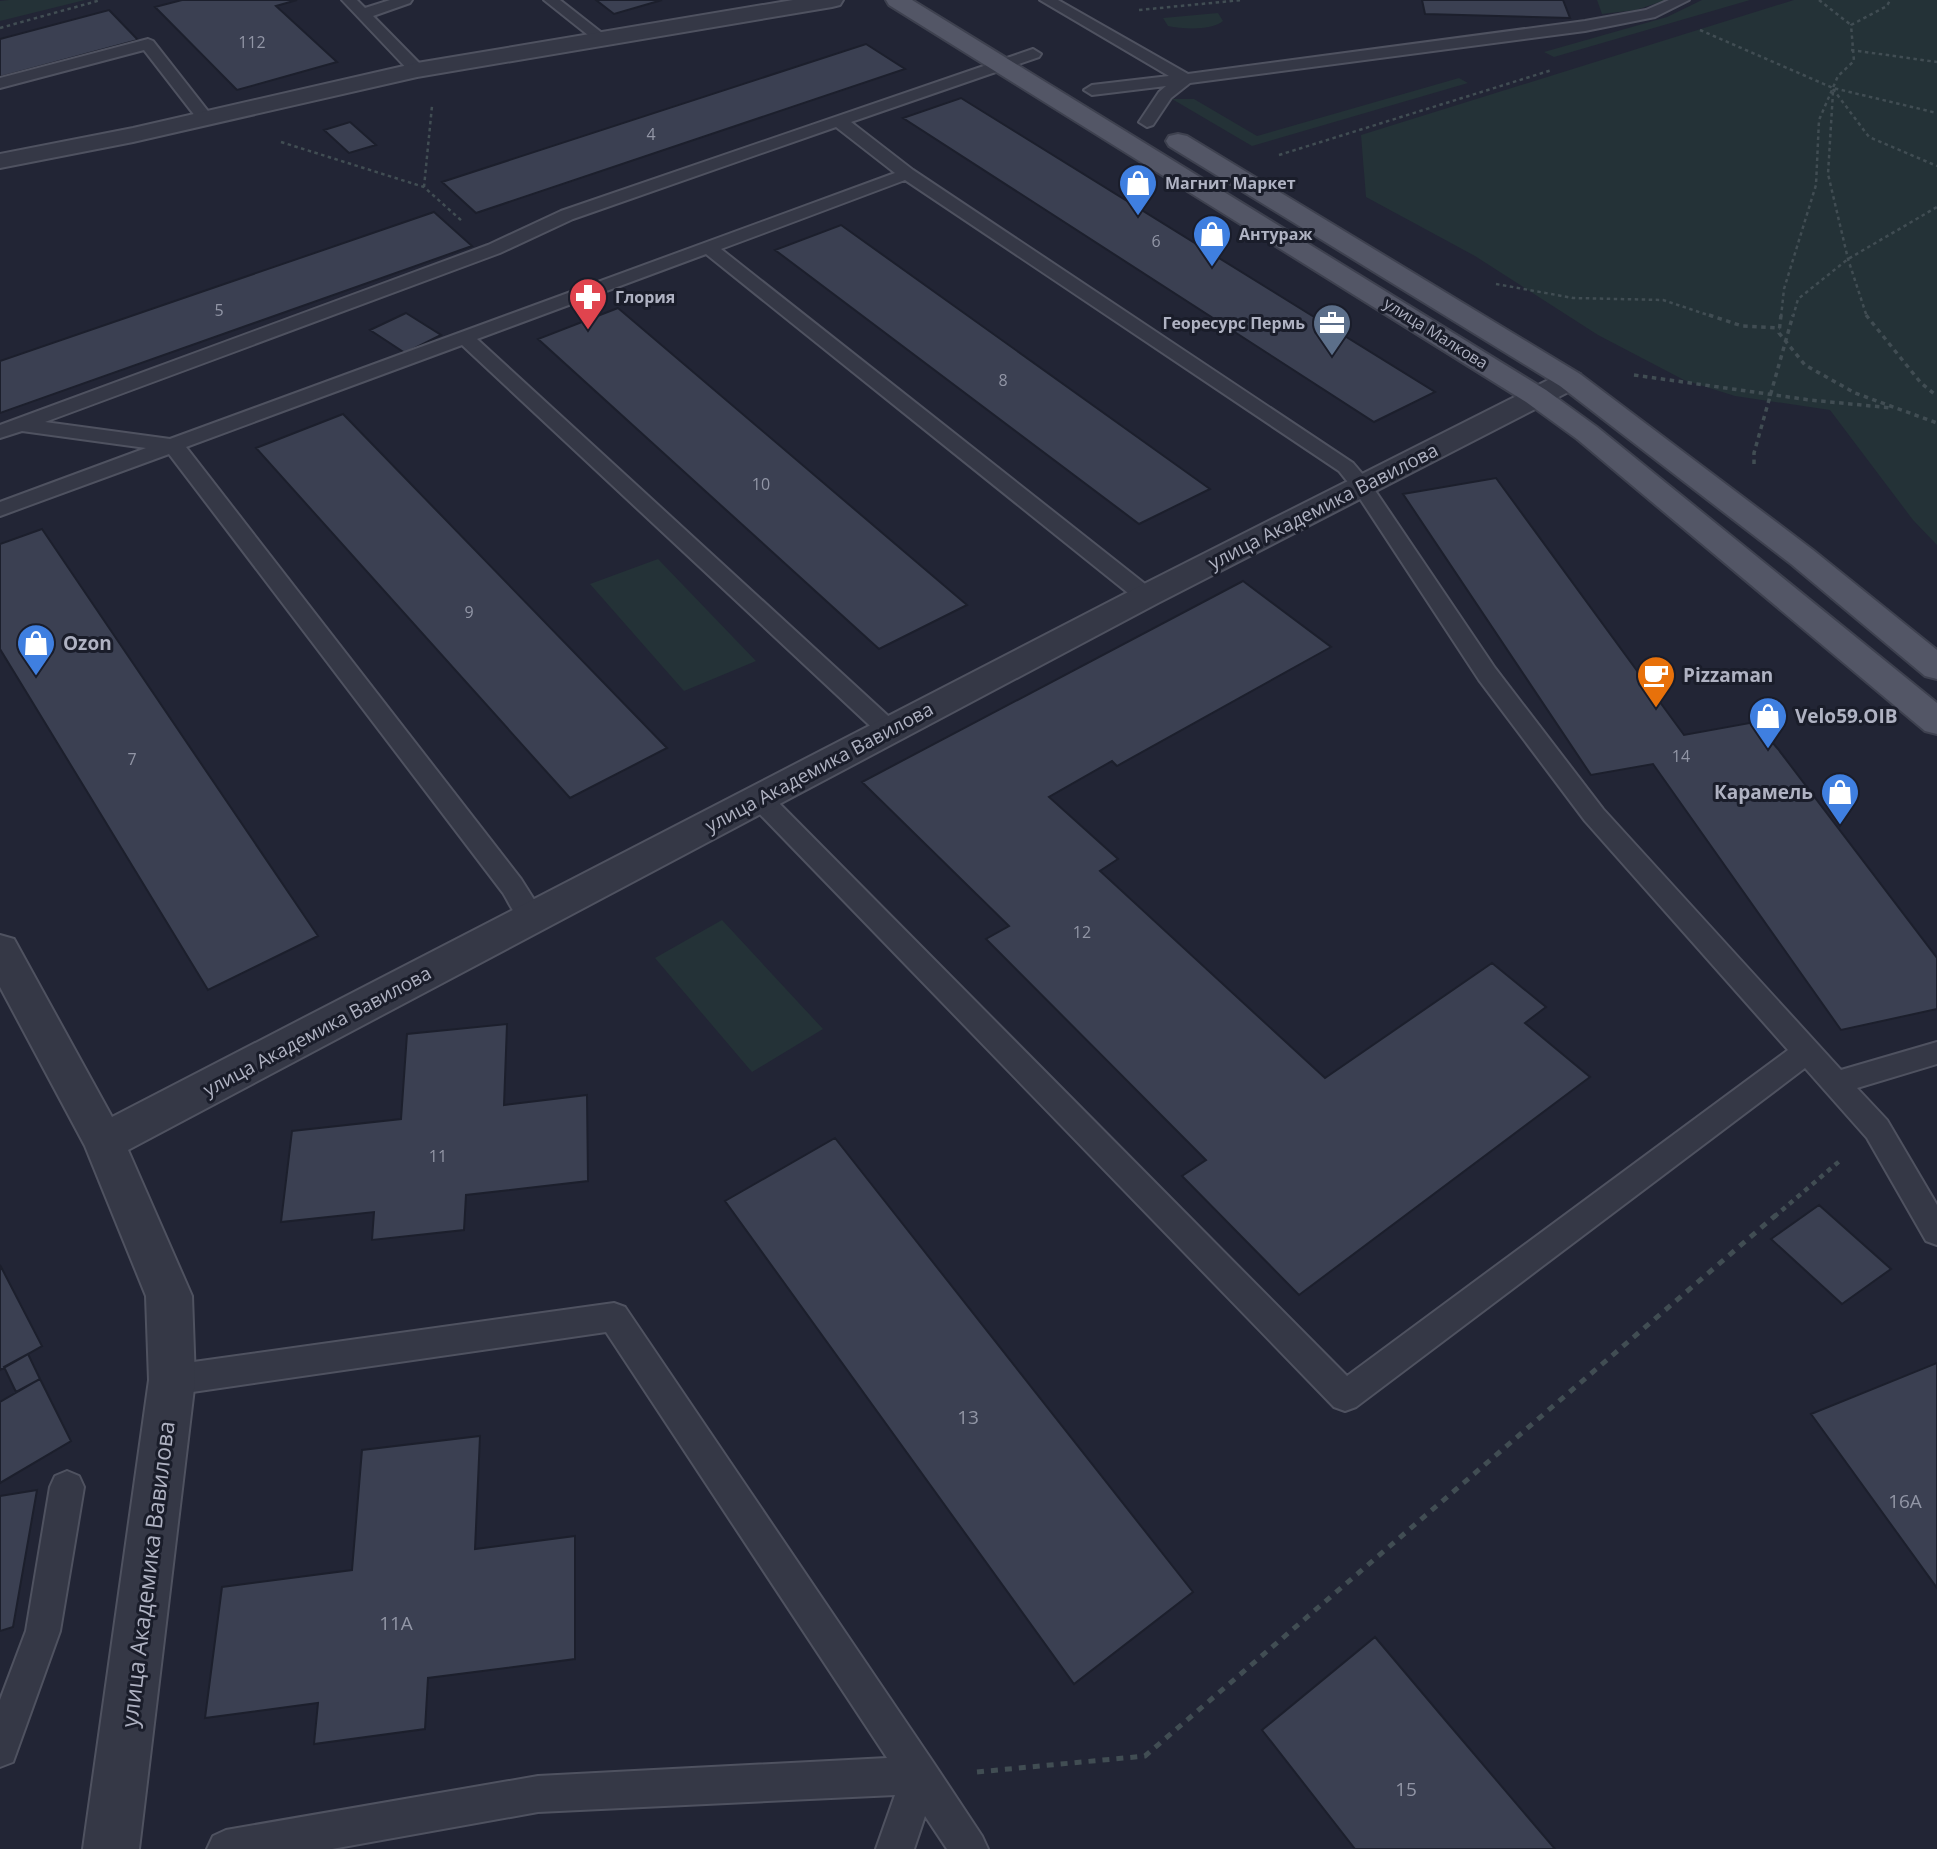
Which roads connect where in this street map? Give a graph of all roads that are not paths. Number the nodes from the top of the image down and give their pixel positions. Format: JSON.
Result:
{"nodes":[{"id":1,"x":349,"y":0,"type":"edge"},
{"id":2,"x":405,"y":0,"type":"edge"},
{"id":3,"x":551,"y":0,"type":"edge"},
{"id":4,"x":832,"y":0,"type":"edge"},
{"id":5,"x":897,"y":0,"type":"edge"},
{"id":6,"x":1682,"y":0,"type":"edge"},
{"id":7,"x":1050,"y":1,"type":"edge"},
{"id":8,"x":363,"y":14,"type":"junction"},
{"id":9,"x":604,"y":40,"type":"junction"},
{"id":10,"x":1007,"y":53,"type":"junction"},
{"id":11,"x":417,"y":70,"type":"junction"},
{"id":12,"x":1185,"y":79,"type":"junction"},
{"id":13,"x":0,"y":83,"type":"edge"},
{"id":14,"x":1092,"y":90,"type":"junction"},
{"id":15,"x":205,"y":118,"type":"junction"},
{"id":16,"x":837,"y":120,"type":"junction"},
{"id":17,"x":1147,"y":122,"type":"junction"},
{"id":18,"x":1,"y":159,"type":"edge"},
{"id":19,"x":907,"y":174,"type":"junction"},
{"id":20,"x":709,"y":248,"type":"junction"},
{"id":21,"x":466,"y":339,"type":"junction"},
{"id":22,"x":1570,"y":380,"type":"junction"},
{"id":23,"x":1536,"y":396,"type":"junction"},
{"id":24,"x":10,"y":428,"type":"edge"},
{"id":25,"x":174,"y":446,"type":"junction"},
{"id":26,"x":1363,"y":486,"type":"junction"},
{"id":27,"x":0,"y":509,"type":"edge"},
{"id":28,"x":1146,"y":596,"type":"junction"},
{"id":29,"x":1937,"y":668,"type":"edge"},
{"id":30,"x":1937,"y":722,"type":"edge"},
{"id":31,"x":890,"y":730,"type":"junction"},
{"id":32,"x":760,"y":799,"type":"junction"},
{"id":33,"x":532,"y":917,"type":"junction"},
{"id":34,"x":0,"y":950,"type":"edge"},
{"id":35,"x":1807,"y":1051,"type":"junction"},
{"id":36,"x":1937,"y":1053,"type":"edge"},
{"id":37,"x":1836,"y":1083,"type":"junction"},
{"id":38,"x":104,"y":1142,"type":"junction"},
{"id":39,"x":1937,"y":1232,"type":"edge"},
{"id":40,"x":172,"y":1380,"type":"junction"},
{"id":41,"x":67,"y":1487,"type":"dead end"},
{"id":42,"x":0,"y":1749,"type":"edge"},
{"id":43,"x":920,"y":1775,"type":"junction"},
{"id":44,"x":111,"y":1849,"type":"edge"},
{"id":45,"x":226,"y":1849,"type":"edge"},
{"id":46,"x":895,"y":1849,"type":"edge"},
{"id":47,"x":969,"y":1849,"type":"edge"}],
"edges":[{"from":1,"to":8,"type":"lane"},
{"from":2,"to":8,"type":"lane"},
{"from":3,"to":9,"type":"lane"},
{"from":4,"to":9,"type":"street"},
{"from":5,"to":10,"type":"main road","name":"улица Малкова"},
{"from":6,"to":12,"type":"lane"},
{"from":7,"to":12,"type":"lane"},
{"from":8,"to":11,"type":"lane"},
{"from":9,"to":11,"type":"street"},
{"from":10,"to":14,"type":"main road","name":"улица Малкова"},
{"from":10,"to":16,"type":"lane"},
{"from":10,"to":23,"type":"main road","name":"улица Малкова"},
{"from":11,"to":15,"type":"street"},
{"from":12,"to":14,"type":"lane"},
{"from":12,"to":17,"type":"lane"},
{"from":13,"to":15,"type":"lane"},
{"from":14,"to":17,"type":"main road","name":"улица Малкова"},
{"from":15,"to":18,"type":"street"},
{"from":16,"to":19,"type":"lane"},
{"from":16,"to":24,"type":"lane"},
{"from":17,"to":22,"type":"main road","name":"улица Малкова"},
{"from":19,"to":20,"type":"lane"},
{"from":19,"to":26,"type":"lane"},
{"from":20,"to":21,"type":"lane"},
{"from":20,"to":28,"type":"lane"},
{"from":21,"to":25,"type":"lane"},
{"from":21,"to":31,"type":"lane"},
{"from":22,"to":23,"type":"street","name":"улица Академика Вавилова"},
{"from":22,"to":29,"type":"main road","name":"улица Малкова"},
{"from":23,"to":26,"type":"street","name":"улица Академика Вавилова"},
{"from":23,"to":30,"type":"main road","name":"улица Малкова"},
{"from":24,"to":25,"type":"lane"},
{"from":25,"to":27,"type":"lane"},
{"from":25,"to":33,"type":"lane"},
{"from":26,"to":28,"type":"street","name":"улица Академика Вавилова"},
{"from":26,"to":35,"type":"lane"},
{"from":28,"to":31,"type":"street","name":"улица Академика Вавилова"},
{"from":31,"to":32,"type":"street","name":"улица Академика Вавилова"},
{"from":32,"to":33,"type":"street","name":"улица Академика Вавилова"},
{"from":32,"to":35,"type":"lane"},
{"from":33,"to":38,"type":"street","name":"улица Академика Вавилова"},
{"from":34,"to":38,"type":"street","name":"улица Академика Вавилова"},
{"from":35,"to":37,"type":"lane"},
{"from":36,"to":37,"type":"lane"},
{"from":37,"to":39,"type":"lane"},
{"from":38,"to":40,"type":"street","name":"улица Академика Вавилова"},
{"from":40,"to":43,"type":"lane"},
{"from":40,"to":44,"type":"street","name":"улица Академика Вавилова"},
{"from":41,"to":42,"type":"lane"},
{"from":43,"to":45,"type":"lane"},
{"from":43,"to":46,"type":"lane"},
{"from":43,"to":47,"type":"lane"}]}
